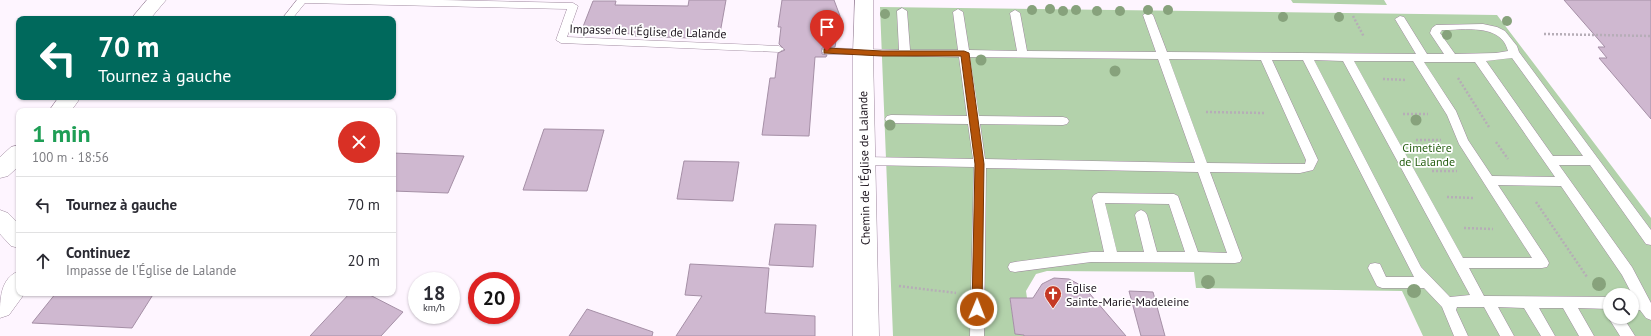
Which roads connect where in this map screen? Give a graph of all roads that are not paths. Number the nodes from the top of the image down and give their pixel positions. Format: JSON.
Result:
{"nodes":[{"id":1,"x":157,"y":0,"type":"edge"},
{"id":2,"x":864,"y":0,"type":"edge"},
{"id":3,"x":902,"y":11,"type":"dead end"},
{"id":4,"x":958,"y":12,"type":"dead end"},
{"id":5,"x":1015,"y":13,"type":"dead end"},
{"id":6,"x":1148,"y":15,"type":"dead end"},
{"id":7,"x":143,"y":16,"type":"edge"},
{"id":8,"x":289,"y":16,"type":"edge"},
{"id":9,"x":1400,"y":19,"type":"dead end"},
{"id":10,"x":778,"y":48,"type":"dead end"},
{"id":11,"x":827,"y":51,"type":"dead end"},
{"id":12,"x":863,"y":53,"type":"junction"},
{"id":13,"x":905,"y":53,"type":"junction"},
{"id":14,"x":964,"y":53,"type":"junction"},
{"id":15,"x":1514,"y":53,"type":"junction"},
{"id":16,"x":1023,"y":55,"type":"junction"},
{"id":17,"x":1164,"y":56,"type":"junction"},
{"id":18,"x":1265,"y":57,"type":"junction"},
{"id":19,"x":1307,"y":58,"type":"junction"},
{"id":20,"x":1347,"y":58,"type":"junction"},
{"id":21,"x":1420,"y":58,"type":"junction"},
{"id":22,"x":1448,"y":58,"type":"junction"},
{"id":23,"x":1478,"y":58,"type":"junction"},
{"id":24,"x":68,"y":100,"type":"edge"},
{"id":25,"x":62,"y":108,"type":"edge"},
{"id":26,"x":891,"y":119,"type":"dead end"},
{"id":27,"x":973,"y":120,"type":"junction"},
{"id":28,"x":1063,"y":121,"type":"dead end"},
{"id":29,"x":16,"y":157,"type":"edge"},
{"id":30,"x":1550,"y":160,"type":"junction"},
{"id":31,"x":865,"y":161,"type":"junction"},
{"id":32,"x":1593,"y":161,"type":"junction"},
{"id":33,"x":980,"y":164,"type":"junction"},
{"id":34,"x":1203,"y":168,"type":"junction"},
{"id":35,"x":0,"y":170,"type":"edge"},
{"id":36,"x":1487,"y":176,"type":"junction"},
{"id":37,"x":1565,"y":182,"type":"junction"},
{"id":38,"x":1141,"y":215,"type":"dead end"},
{"id":39,"x":0,"y":219,"type":"edge"},
{"id":40,"x":16,"y":236,"type":"edge"},
{"id":41,"x":1651,"y":240,"type":"edge"},
{"id":42,"x":1112,"y":257,"type":"junction"},
{"id":43,"x":1152,"y":258,"type":"junction"},
{"id":44,"x":1193,"y":258,"type":"junction"},
{"id":45,"x":1458,"y":263,"type":"junction"},
{"id":46,"x":1015,"y":267,"type":"dead end"},
{"id":47,"x":1375,"y":268,"type":"dead end"},
{"id":48,"x":1428,"y":283,"type":"junction"},
{"id":49,"x":16,"y":286,"type":"edge"},
{"id":50,"x":1484,"y":301,"type":"junction"},
{"id":51,"x":1528,"y":302,"type":"junction"},
{"id":52,"x":1567,"y":303,"type":"junction"},
{"id":53,"x":1449,"y":305,"type":"junction"},
{"id":54,"x":1603,"y":305,"type":"edge"},
{"id":55,"x":0,"y":307,"type":"edge"},
{"id":56,"x":1642,"y":307,"type":"edge"},
{"id":57,"x":1620,"y":324,"type":"edge"},
{"id":58,"x":866,"y":336,"type":"edge"},
{"id":59,"x":977,"y":336,"type":"edge"},
{"id":60,"x":1461,"y":336,"type":"edge"},
{"id":61,"x":1507,"y":336,"type":"edge"},
{"id":62,"x":1548,"y":336,"type":"edge"},
{"id":63,"x":1587,"y":336,"type":"edge"},
{"id":64,"x":1628,"y":336,"type":"edge"}],
"edges":[{"from":1,"to":7,"type":"street"},
{"from":2,"to":12,"type":"street","name":"Chemin de l'Église de Lalande"},
{"from":3,"to":13,"type":"lane"},
{"from":4,"to":14,"type":"lane"},
{"from":5,"to":16,"type":"lane"},
{"from":6,"to":17,"type":"lane"},
{"from":8,"to":10,"type":"lane","name":"Impasse de l'Église de Lalande"},
{"from":9,"to":21,"type":"lane"},
{"from":11,"to":12,"type":"lane"},
{"from":12,"to":13,"type":"lane"},
{"from":12,"to":31,"type":"street","name":"Chemin de l'Église de Lalande"},
{"from":13,"to":14,"type":"lane"},
{"from":14,"to":16,"type":"lane"},
{"from":14,"to":27,"type":"lane"},
{"from":15,"to":22,"type":"lane"},
{"from":15,"to":23,"type":"lane"},
{"from":15,"to":32,"type":"lane"},
{"from":16,"to":17,"type":"lane"},
{"from":17,"to":18,"type":"lane"},
{"from":17,"to":34,"type":"lane"},
{"from":18,"to":19,"type":"lane"},
{"from":18,"to":34,"type":"lane"},
{"from":19,"to":20,"type":"lane"},
{"from":19,"to":48,"type":"lane"},
{"from":20,"to":21,"type":"lane"},
{"from":20,"to":45,"type":"lane"},
{"from":21,"to":22,"type":"lane"},
{"from":21,"to":36,"type":"lane"},
{"from":22,"to":23,"type":"lane"},
{"from":23,"to":30,"type":"lane"},
{"from":24,"to":25,"type":"street"},
{"from":26,"to":27,"type":"lane"},
{"from":27,"to":28,"type":"lane"},
{"from":27,"to":33,"type":"lane"},
{"from":29,"to":35,"type":"street"},
{"from":30,"to":32,"type":"lane"},
{"from":30,"to":37,"type":"lane"},
{"from":31,"to":33,"type":"lane"},
{"from":31,"to":58,"type":"street","name":"Chemin de l'Église de Lalande"},
{"from":32,"to":41,"type":"lane"},
{"from":33,"to":34,"type":"lane"},
{"from":33,"to":59,"type":"lane"},
{"from":34,"to":44,"type":"lane"},
{"from":36,"to":37,"type":"lane"},
{"from":36,"to":45,"type":"lane"},
{"from":37,"to":56,"type":"lane"},
{"from":38,"to":43,"type":"lane"},
{"from":39,"to":40,"type":"street"},
{"from":42,"to":43,"type":"lane"},
{"from":42,"to":44,"type":"lane"},
{"from":42,"to":46,"type":"lane"},
{"from":43,"to":44,"type":"lane"},
{"from":45,"to":50,"type":"lane"},
{"from":47,"to":48,"type":"lane"},
{"from":48,"to":53,"type":"lane"},
{"from":49,"to":55,"type":"street"},
{"from":50,"to":51,"type":"lane"},
{"from":50,"to":53,"type":"lane"},
{"from":50,"to":61,"type":"lane"},
{"from":51,"to":52,"type":"lane"},
{"from":51,"to":62,"type":"lane"},
{"from":52,"to":54,"type":"lane"},
{"from":52,"to":63,"type":"lane"},
{"from":53,"to":60,"type":"lane"},
{"from":57,"to":64,"type":"lane"}]}
